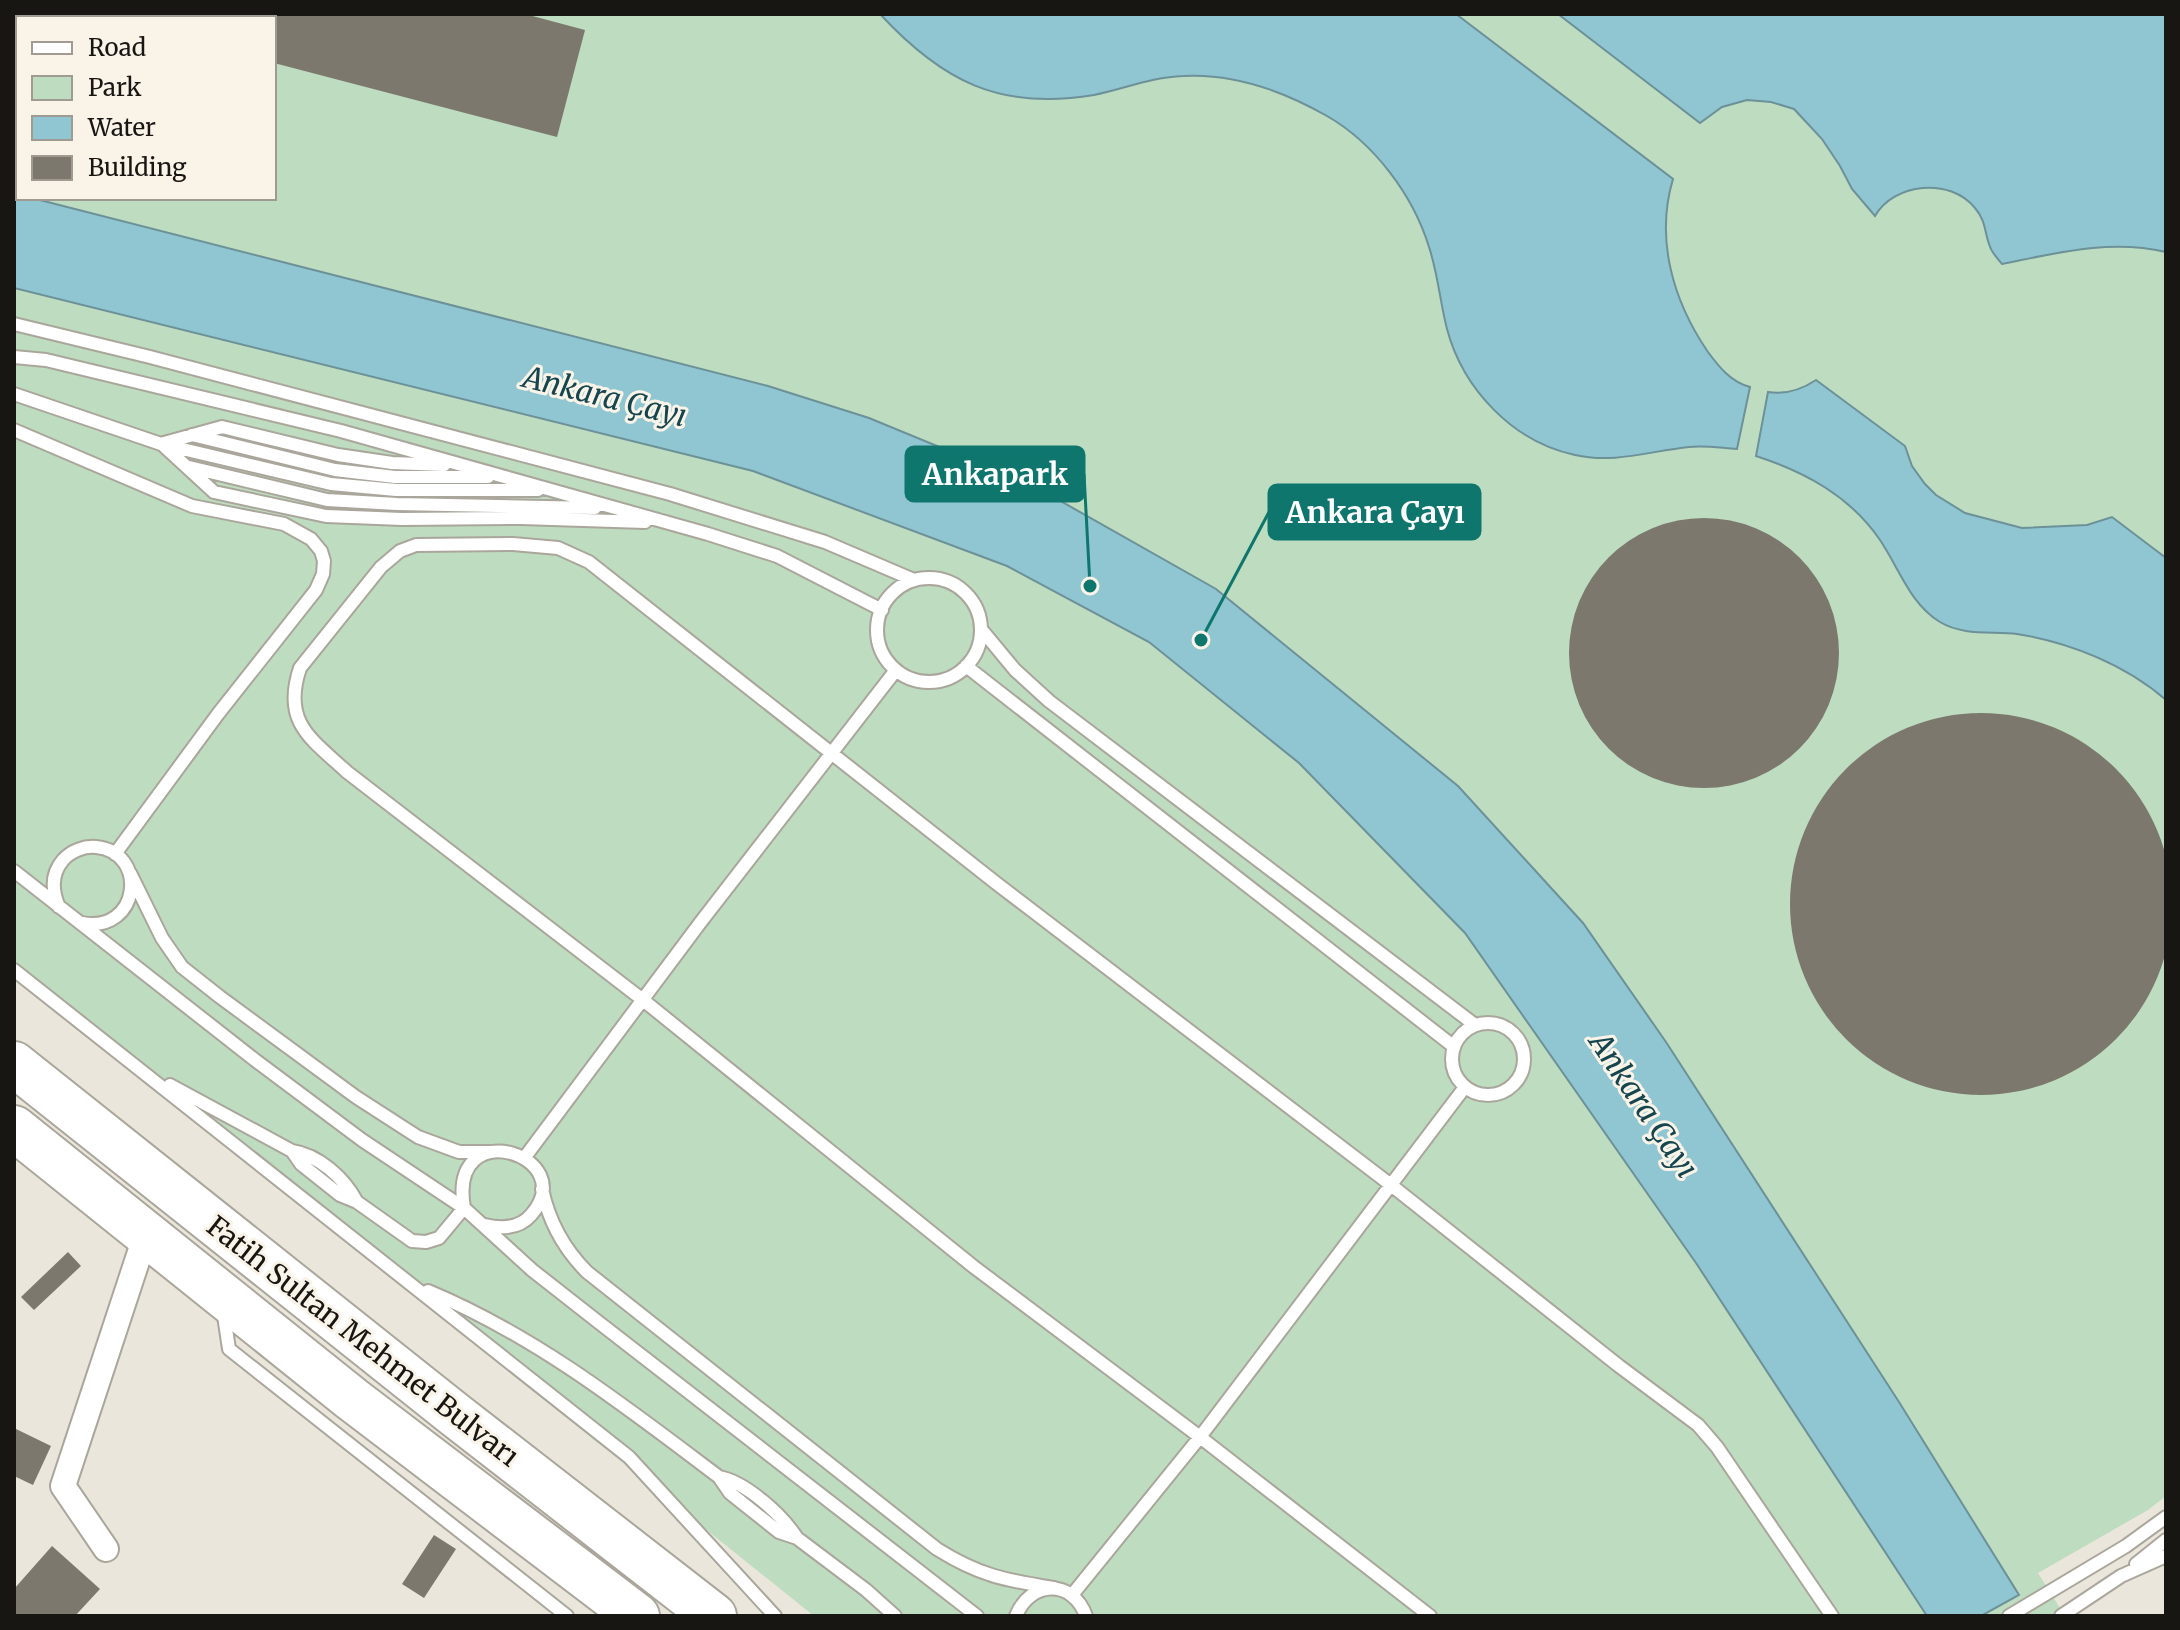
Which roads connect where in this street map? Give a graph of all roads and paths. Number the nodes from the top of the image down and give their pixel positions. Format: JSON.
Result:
{"nodes":[{"id":1,"x":14,"y":324,"type":"edge"},
{"id":2,"x":14,"y":357,"type":"edge"},
{"id":3,"x":14,"y":394,"type":"edge"},
{"id":4,"x":14,"y":430,"type":"edge"},
{"id":5,"x":192,"y":435,"type":"junction"},
{"id":6,"x":161,"y":444,"type":"junction"},
{"id":7,"x":186,"y":466,"type":"junction"},
{"id":8,"x":465,"y":466,"type":"junction"},
{"id":9,"x":508,"y":477,"type":"junction"},
{"id":10,"x":549,"y":490,"type":"junction"},
{"id":11,"x":611,"y":508,"type":"junction"},
{"id":12,"x":665,"y":523,"type":"junction"},
{"id":13,"x":914,"y":580,"type":"junction"},
{"id":14,"x":882,"y":610,"type":"junction"},
{"id":15,"x":981,"y":629,"type":"junction"},
{"id":16,"x":966,"y":666,"type":"junction"},
{"id":17,"x":896,"y":670,"type":"junction"},
{"id":18,"x":832,"y":753,"type":"junction"},
{"id":19,"x":115,"y":854,"type":"junction"},
{"id":20,"x":14,"y":871,"type":"edge"},
{"id":21,"x":130,"y":873,"type":"junction"},
{"id":22,"x":59,"y":907,"type":"junction"},
{"id":23,"x":79,"y":923,"type":"junction"},
{"id":24,"x":14,"y":970,"type":"edge"},
{"id":25,"x":643,"y":1000,"type":"junction"},
{"id":26,"x":1475,"y":1025,"type":"junction"},
{"id":27,"x":1453,"y":1046,"type":"junction"},
{"id":28,"x":14,"y":1064,"type":"edge"},
{"id":29,"x":139,"y":1068,"type":"junction"},
{"id":30,"x":1465,"y":1087,"type":"junction"},
{"id":31,"x":22,"y":1140,"type":"edge"},
{"id":32,"x":490,"y":1152,"type":"junction"},
{"id":33,"x":525,"y":1157,"type":"junction"},
{"id":34,"x":1391,"y":1185,"type":"junction"},
{"id":35,"x":542,"y":1189,"type":"junction"},
{"id":36,"x":464,"y":1208,"type":"junction"},
{"id":37,"x":485,"y":1225,"type":"junction"},
{"id":38,"x":146,"y":1234,"type":"junction"},
{"id":39,"x":413,"y":1285,"type":"junction"},
{"id":40,"x":221,"y":1294,"type":"junction"},
{"id":41,"x":1200,"y":1437,"type":"junction"},
{"id":42,"x":2166,"y":1517,"type":"edge"},
{"id":43,"x":2166,"y":1540,"type":"edge"},
{"id":44,"x":106,"y":1549,"type":"dead end"},
{"id":45,"x":2166,"y":1556,"type":"edge"},
{"id":46,"x":2121,"y":1576,"type":"junction"},
{"id":47,"x":1054,"y":1588,"type":"junction"},
{"id":48,"x":1072,"y":1595,"type":"junction"},
{"id":49,"x":2065,"y":1613,"type":"edge"},
{"id":50,"x":567,"y":1616,"type":"edge"},
{"id":51,"x":637,"y":1616,"type":"edge"},
{"id":52,"x":714,"y":1616,"type":"edge"},
{"id":53,"x":775,"y":1616,"type":"edge"},
{"id":54,"x":895,"y":1616,"type":"edge"},
{"id":55,"x":977,"y":1616,"type":"edge"},
{"id":56,"x":1016,"y":1616,"type":"edge"},
{"id":57,"x":1086,"y":1616,"type":"edge"},
{"id":58,"x":1430,"y":1616,"type":"edge"},
{"id":59,"x":1832,"y":1616,"type":"edge"},
{"id":60,"x":2009,"y":1616,"type":"edge"}],
"edges":[{"from":1,"to":13,"type":"lane"},
{"from":2,"to":8,"type":"lane"},
{"from":3,"to":6,"type":"lane"},
{"from":4,"to":19,"type":"lane"},
{"from":5,"to":6,"type":"lane"},
{"from":5,"to":8,"type":"lane"},
{"from":5,"to":9,"type":"lane"},
{"from":6,"to":7,"type":"lane"},
{"from":6,"to":10,"type":"lane"},
{"from":7,"to":11,"type":"lane"},
{"from":7,"to":12,"type":"lane"},
{"from":8,"to":9,"type":"lane"},
{"from":9,"to":10,"type":"lane"},
{"from":10,"to":11,"type":"lane"},
{"from":11,"to":12,"type":"lane"},
{"from":12,"to":14,"type":"lane"},
{"from":13,"to":14,"type":"lane"},
{"from":13,"to":15,"type":"lane"},
{"from":14,"to":17,"type":"lane"},
{"from":15,"to":16,"type":"lane"},
{"from":15,"to":26,"type":"lane"},
{"from":16,"to":17,"type":"lane"},
{"from":16,"to":27,"type":"lane"},
{"from":17,"to":18,"type":"lane"},
{"from":18,"to":25,"type":"lane"},
{"from":18,"to":25,"type":"lane"},
{"from":18,"to":34,"type":"lane"},
{"from":19,"to":21,"type":"lane"},
{"from":19,"to":22,"type":"lane"},
{"from":20,"to":22,"type":"lane"},
{"from":21,"to":23,"type":"lane"},
{"from":21,"to":32,"type":"lane"},
{"from":22,"to":23,"type":"lane"},
{"from":23,"to":36,"type":"lane"},
{"from":24,"to":29,"type":"lane"},
{"from":25,"to":33,"type":"lane"},
{"from":25,"to":41,"type":"lane"},
{"from":26,"to":27,"type":"lane"},
{"from":26,"to":30,"type":"lane"},
{"from":27,"to":30,"type":"lane"},
{"from":28,"to":52,"type":"highway","name":"Fatih Sultan Mehmet Bulvarı"},
{"from":29,"to":36,"type":"lane"},
{"from":29,"to":39,"type":"lane"},
{"from":30,"to":34,"type":"lane"},
{"from":31,"to":38,"type":"highway","name":"Fatih Sultan Mehmet Bulvarı"},
{"from":32,"to":33,"type":"lane"},
{"from":32,"to":36,"type":"lane"},
{"from":33,"to":35,"type":"lane"},
{"from":34,"to":41,"type":"lane"},
{"from":34,"to":59,"type":"lane"},
{"from":35,"to":37,"type":"lane"},
{"from":35,"to":47,"type":"lane"},
{"from":36,"to":37,"type":"lane"},
{"from":37,"to":55,"type":"lane"},
{"from":38,"to":40,"type":"highway","name":"Fatih Sultan Mehmet Bulvarı"},
{"from":38,"to":44,"type":"street"},
{"from":39,"to":53,"type":"lane"},
{"from":39,"to":54,"type":"lane"},
{"from":40,"to":50,"type":"lane"},
{"from":40,"to":51,"type":"highway","name":"Fatih Sultan Mehmet Bulvarı"},
{"from":41,"to":48,"type":"lane"},
{"from":41,"to":58,"type":"lane"},
{"from":42,"to":60,"type":"lane"},
{"from":43,"to":46,"type":"lane"},
{"from":45,"to":46,"type":"lane"},
{"from":46,"to":49,"type":"lane"},
{"from":47,"to":48,"type":"lane"},
{"from":47,"to":56,"type":"lane"},
{"from":48,"to":57,"type":"lane"}]}
